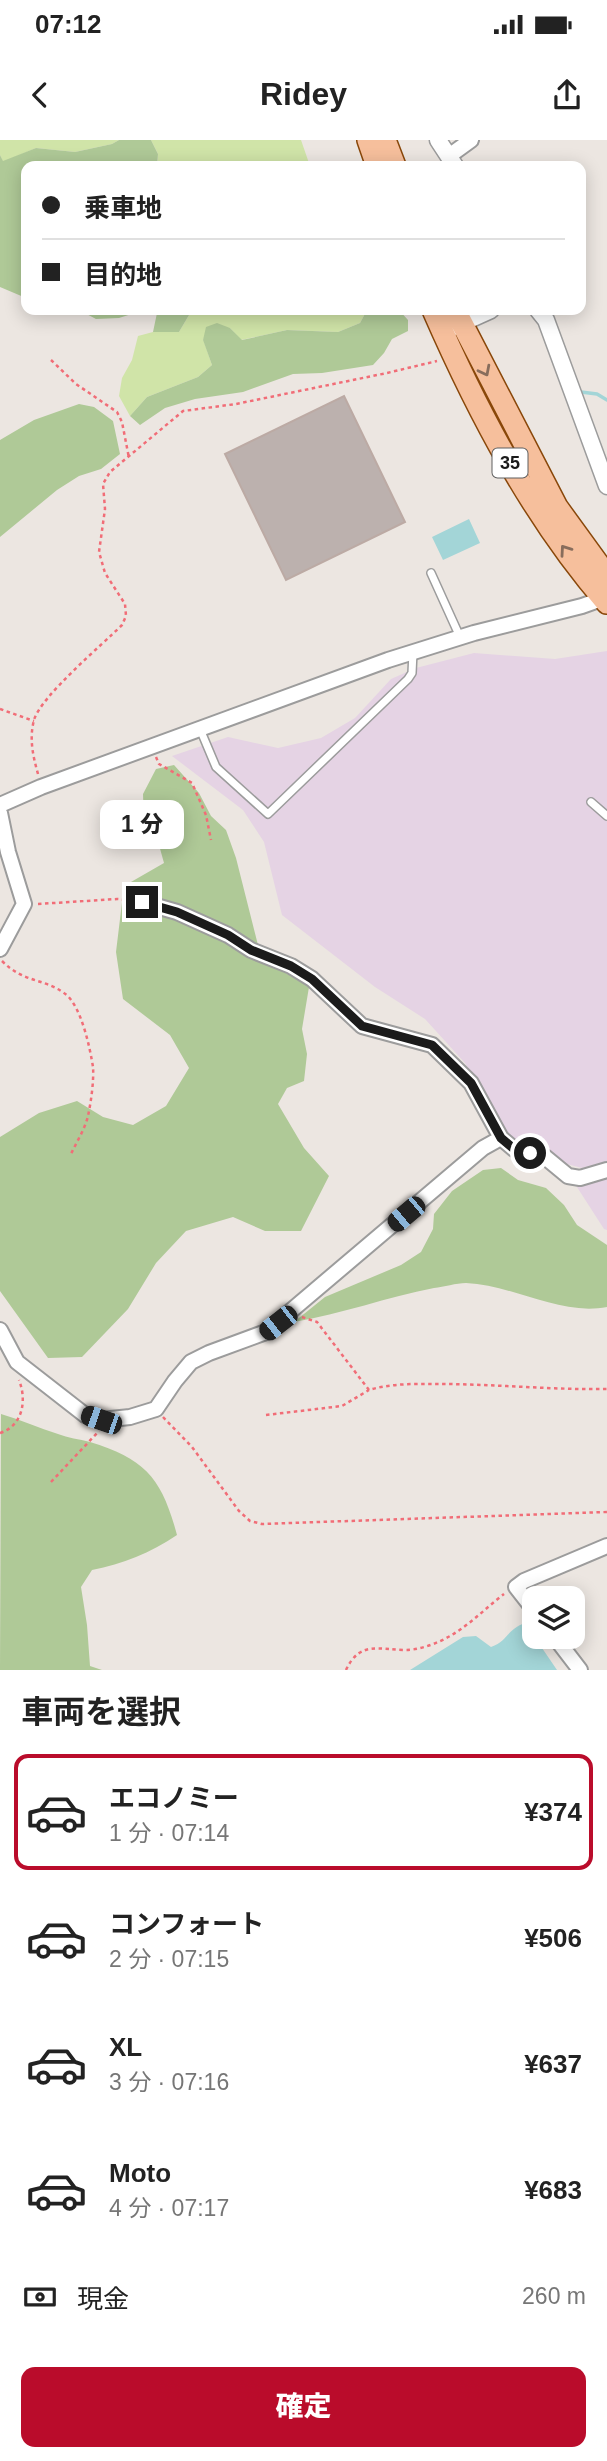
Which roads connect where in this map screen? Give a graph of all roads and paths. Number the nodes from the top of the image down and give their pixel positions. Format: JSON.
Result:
{"nodes":[{"id":1,"x":368,"y":140,"type":"edge"},
{"id":2,"x":385,"y":140,"type":"edge"},
{"id":3,"x":438,"y":140,"type":"edge"},
{"id":4,"x":471,"y":140,"type":"edge"},
{"id":5,"x":375,"y":161,"type":"edge"},
{"id":6,"x":393,"y":161,"type":"edge"},
{"id":7,"x":452,"y":161,"type":"edge"},
{"id":8,"x":475,"y":315,"type":"edge"},
{"id":9,"x":542,"y":315,"type":"edge"},
{"id":10,"x":453,"y":322,"type":"edge"},
{"id":11,"x":454,"y":356,"type":"junction"},
{"id":12,"x":51,"y":360,"type":"dead end"},
{"id":13,"x":129,"y":458,"type":"junction"},
{"id":14,"x":607,"y":486,"type":"edge"},
{"id":15,"x":431,"y":573,"type":"dead end"},
{"id":16,"x":607,"y":576,"type":"edge"},
{"id":17,"x":606,"y":600,"type":"edge"},
{"id":18,"x":460,"y":637,"type":"junction"},
{"id":19,"x":413,"y":652,"type":"junction"},
{"id":20,"x":0,"y":709,"type":"edge"},
{"id":21,"x":34,"y":721,"type":"junction"},
{"id":22,"x":200,"y":728,"type":"junction"},
{"id":23,"x":153,"y":747,"type":"junction"},
{"id":24,"x":41,"y":787,"type":"junction"},
{"id":25,"x":591,"y":802,"type":"dead end"},
{"id":26,"x":0,"y":805,"type":"edge"},
{"id":27,"x":0,"y":813,"type":"edge"},
{"id":28,"x":607,"y":816,"type":"edge"},
{"id":29,"x":211,"y":840,"type":"dead end"},
{"id":30,"x":142,"y":902,"type":"joint"},
{"id":31,"x":24,"y":904,"type":"junction"},
{"id":32,"x":0,"y":949,"type":"edge"},
{"id":33,"x":0,"y":959,"type":"edge"},
{"id":34,"x":501,"y":1138,"type":"junction"},
{"id":35,"x":70,"y":1156,"type":"dead end"},
{"id":36,"x":607,"y":1170,"type":"edge"},
{"id":37,"x":290,"y":1314,"type":"junction"},
{"id":38,"x":0,"y":1330,"type":"edge"},
{"id":39,"x":17,"y":1362,"type":"junction"},
{"id":40,"x":607,"y":1389,"type":"edge"},
{"id":41,"x":369,"y":1390,"type":"junction"},
{"id":42,"x":156,"y":1409,"type":"junction"},
{"id":43,"x":266,"y":1415,"type":"dead end"},
{"id":44,"x":105,"y":1420,"type":"junction"},
{"id":45,"x":0,"y":1433,"type":"edge"},
{"id":46,"x":51,"y":1482,"type":"dead end"},
{"id":47,"x":607,"y":1512,"type":"edge"},
{"id":48,"x":607,"y":1546,"type":"edge"},
{"id":49,"x":516,"y":1587,"type":"junction"},
{"id":50,"x":522,"y":1595,"type":"edge"},
{"id":51,"x":564,"y":1649,"type":"edge"},
{"id":52,"x":346,"y":1670,"type":"edge"},
{"id":53,"x":580,"y":1670,"type":"edge"}],
"edges":[{"from":1,"to":5,"type":"main road"},
{"from":2,"to":6,"type":"main road"},
{"from":3,"to":7,"type":"street"},
{"from":4,"to":7,"type":"street"},
{"from":8,"to":10,"type":"street"},
{"from":9,"to":14,"type":"street"},
{"from":10,"to":11,"type":"main road","number":"35"},
{"from":10,"to":16,"type":"main road","number":"35","one_way":true},
{"from":11,"to":13,"type":"path"},
{"from":17,"to":11,"type":"main road","number":"35","one_way":true},
{"from":12,"to":13,"type":"path"},
{"from":13,"to":21,"type":"path"},
{"from":15,"to":18,"type":"lane"},
{"from":17,"to":18,"type":"street"},
{"from":18,"to":19,"type":"street"},
{"from":19,"to":22,"type":"street"},
{"from":19,"to":22,"type":"lane"},
{"from":20,"to":21,"type":"path"},
{"from":21,"to":24,"type":"path"},
{"from":22,"to":23,"type":"street"},
{"from":23,"to":24,"type":"street"},
{"from":23,"to":29,"type":"path"},
{"from":24,"to":26,"type":"street"},
{"from":25,"to":28,"type":"lane"},
{"from":27,"to":31,"type":"street"},
{"from":30,"to":31,"type":"path"},
{"from":30,"to":34,"type":"street"},
{"from":31,"to":32,"type":"street"},
{"from":33,"to":35,"type":"path"},
{"from":34,"to":36,"type":"street"},
{"from":34,"to":37,"type":"street"},
{"from":37,"to":41,"type":"path"},
{"from":37,"to":42,"type":"street"},
{"from":38,"to":39,"type":"street"},
{"from":39,"to":44,"type":"street"},
{"from":39,"to":45,"type":"path"},
{"from":40,"to":41,"type":"path"},
{"from":41,"to":43,"type":"path"},
{"from":42,"to":44,"type":"street"},
{"from":42,"to":47,"type":"path"},
{"from":44,"to":46,"type":"path"},
{"from":48,"to":49,"type":"street"},
{"from":49,"to":50,"type":"street"},
{"from":49,"to":52,"type":"path"},
{"from":51,"to":53,"type":"street"}]}
